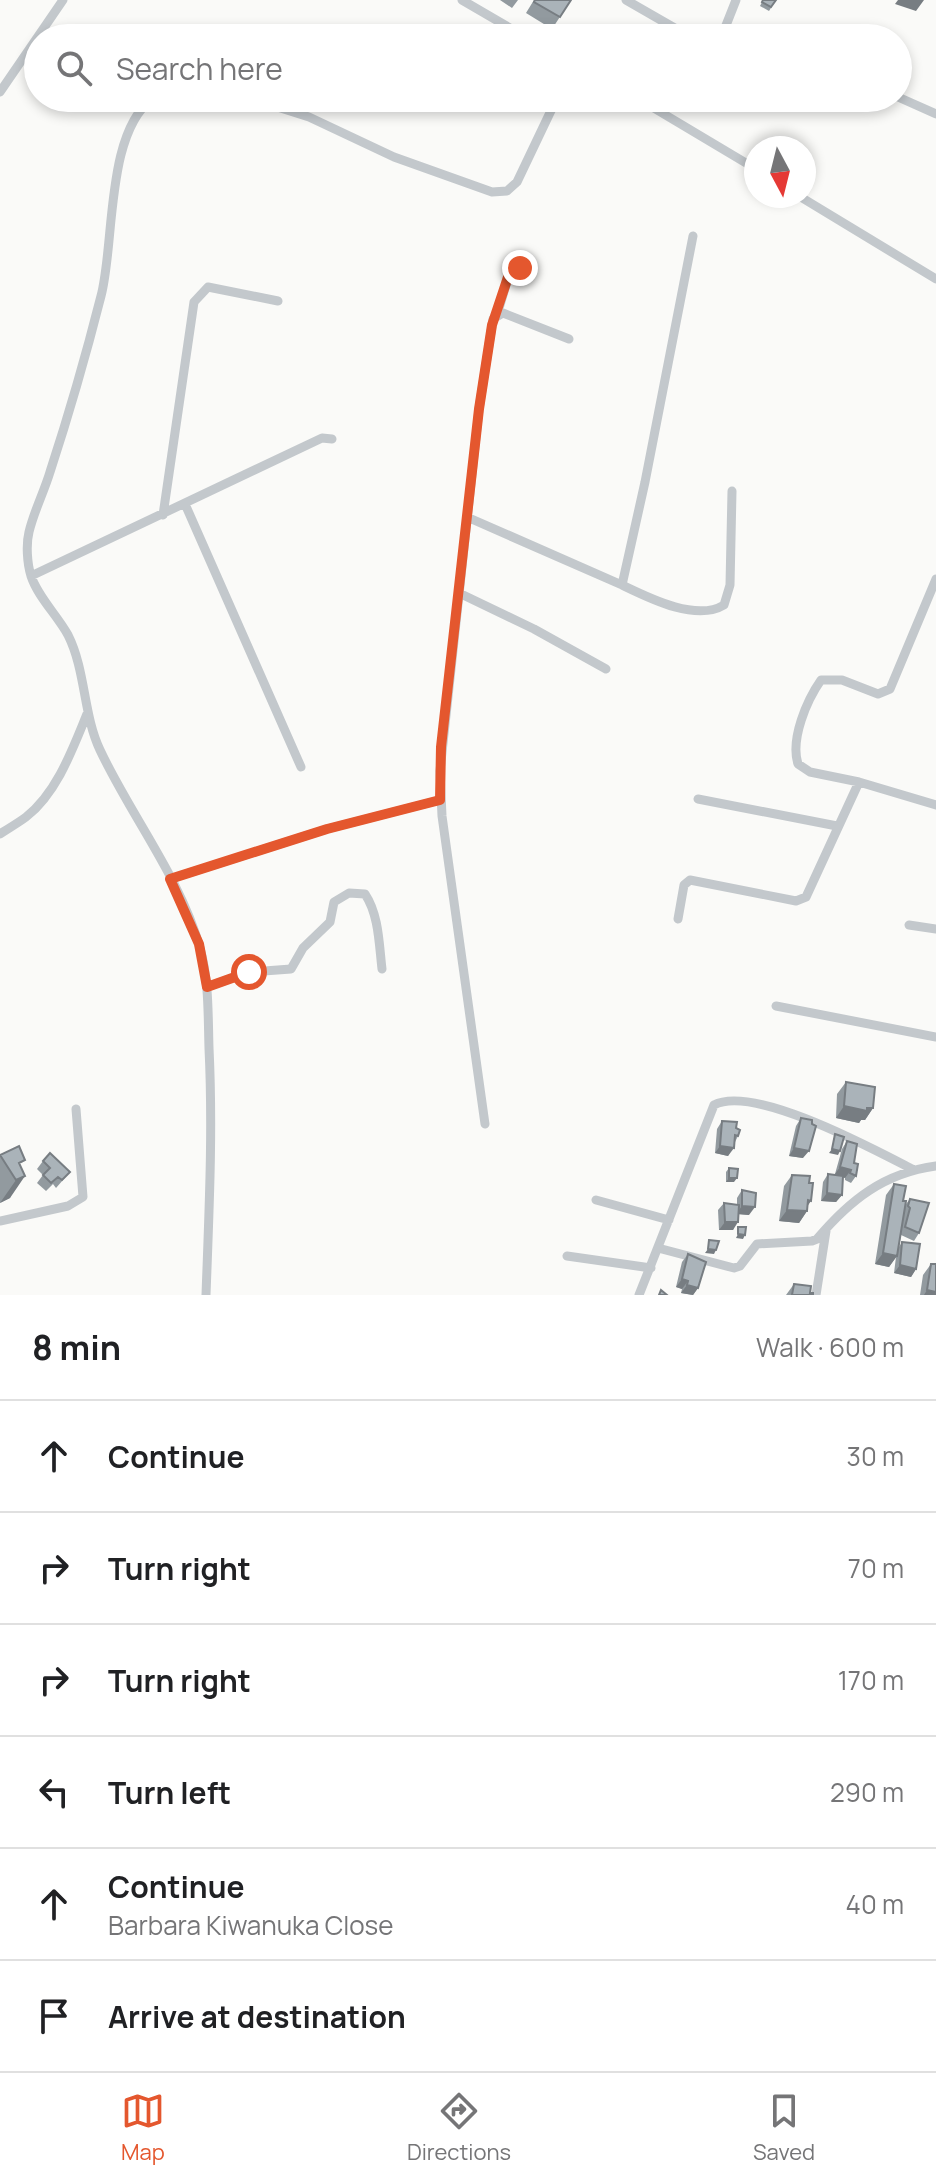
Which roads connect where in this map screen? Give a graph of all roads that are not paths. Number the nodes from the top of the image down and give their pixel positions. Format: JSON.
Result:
{"nodes":[{"id":1,"x":63,"y":0,"type":"edge"},
{"id":2,"x":462,"y":0,"type":"edge"},
{"id":3,"x":626,"y":0,"type":"edge"},
{"id":4,"x":736,"y":0,"type":"edge"},
{"id":5,"x":47,"y":24,"type":"edge"},
{"id":6,"x":503,"y":24,"type":"edge"},
{"id":7,"x":668,"y":24,"type":"edge"},
{"id":8,"x":727,"y":24,"type":"edge"},
{"id":9,"x":24,"y":57,"type":"edge"},
{"id":10,"x":0,"y":92,"type":"edge"},
{"id":11,"x":912,"y":103,"type":"edge"},
{"id":12,"x":140,"y":112,"type":"edge"},
{"id":13,"x":293,"y":112,"type":"edge"},
{"id":14,"x":550,"y":112,"type":"edge"},
{"id":15,"x":660,"y":112,"type":"edge"},
{"id":16,"x":936,"y":114,"type":"edge"},
{"id":17,"x":744,"y":162,"type":"edge"},
{"id":18,"x":816,"y":206,"type":"edge"},
{"id":19,"x":693,"y":236,"type":"dead end"},
{"id":20,"x":520,"y":268,"type":"dead end"},
{"id":21,"x":936,"y":279,"type":"edge"},
{"id":22,"x":278,"y":301,"type":"dead end"},
{"id":23,"x":497,"y":315,"type":"junction"},
{"id":24,"x":569,"y":339,"type":"dead end"},
{"id":25,"x":332,"y":439,"type":"dead end"},
{"id":26,"x":732,"y":491,"type":"dead end"},
{"id":27,"x":185,"y":504,"type":"junction"},
{"id":28,"x":163,"y":515,"type":"junction"},
{"id":29,"x":467,"y":517,"type":"junction"},
{"id":30,"x":31,"y":576,"type":"junction"},
{"id":31,"x":936,"y":579,"type":"edge"},
{"id":32,"x":622,"y":585,"type":"junction"},
{"id":33,"x":459,"y":593,"type":"junction"},
{"id":34,"x":606,"y":669,"type":"dead end"},
{"id":35,"x":87,"y":714,"type":"junction"},
{"id":36,"x":301,"y":767,"type":"dead end"},
{"id":37,"x":859,"y":782,"type":"junction"},
{"id":38,"x":698,"y":799,"type":"dead end"},
{"id":39,"x":440,"y":800,"type":"junction"},
{"id":40,"x":936,"y":805,"type":"edge"},
{"id":41,"x":837,"y":826,"type":"junction"},
{"id":42,"x":0,"y":834,"type":"edge"},
{"id":43,"x":170,"y":879,"type":"junction"},
{"id":44,"x":678,"y":919,"type":"dead end"},
{"id":45,"x":909,"y":925,"type":"dead end"},
{"id":46,"x":936,"y":929,"type":"edge"},
{"id":47,"x":382,"y":969,"type":"dead end"},
{"id":48,"x":207,"y":987,"type":"junction"},
{"id":49,"x":776,"y":1006,"type":"dead end"},
{"id":50,"x":936,"y":1037,"type":"edge"},
{"id":51,"x":76,"y":1109,"type":"dead end"},
{"id":52,"x":485,"y":1124,"type":"dead end"},
{"id":53,"x":936,"y":1166,"type":"edge"},
{"id":54,"x":912,"y":1169,"type":"junction"},
{"id":55,"x":596,"y":1200,"type":"dead end"},
{"id":56,"x":669,"y":1220,"type":"junction"},
{"id":57,"x":0,"y":1221,"type":"edge"},
{"id":58,"x":826,"y":1228,"type":"junction"},
{"id":59,"x":658,"y":1248,"type":"junction"},
{"id":60,"x":567,"y":1256,"type":"dead end"},
{"id":61,"x":651,"y":1268,"type":"junction"},
{"id":62,"x":206,"y":1295,"type":"edge"},
{"id":63,"x":639,"y":1295,"type":"edge"},
{"id":64,"x":816,"y":1295,"type":"edge"}],
"edges":[{"from":1,"to":5,"type":"street"},
{"from":2,"to":6,"type":"street"},
{"from":3,"to":7,"type":"street"},
{"from":4,"to":8,"type":"street"},
{"from":9,"to":10,"type":"street"},
{"from":11,"to":16,"type":"street"},
{"from":12,"to":30,"type":"street"},
{"from":13,"to":14,"type":"street"},
{"from":15,"to":17,"type":"street"},
{"from":18,"to":21,"type":"street"},
{"from":19,"to":32,"type":"street"},
{"from":20,"to":23,"type":"street"},
{"from":22,"to":28,"type":"street"},
{"from":23,"to":24,"type":"street"},
{"from":23,"to":29,"type":"street"},
{"from":25,"to":27,"type":"street"},
{"from":26,"to":32,"type":"street"},
{"from":27,"to":28,"type":"street"},
{"from":27,"to":36,"type":"street"},
{"from":28,"to":30,"type":"street"},
{"from":29,"to":32,"type":"street"},
{"from":29,"to":33,"type":"street"},
{"from":30,"to":35,"type":"street"},
{"from":31,"to":37,"type":"street"},
{"from":33,"to":34,"type":"street"},
{"from":33,"to":39,"type":"street"},
{"from":35,"to":42,"type":"street"},
{"from":35,"to":43,"type":"street"},
{"from":37,"to":40,"type":"street"},
{"from":37,"to":41,"type":"street"},
{"from":38,"to":41,"type":"street"},
{"from":39,"to":43,"type":"street"},
{"from":39,"to":52,"type":"street"},
{"from":41,"to":44,"type":"street"},
{"from":43,"to":48,"type":"street"},
{"from":45,"to":46,"type":"street"},
{"from":47,"to":48,"type":"street"},
{"from":48,"to":62,"type":"street"},
{"from":49,"to":50,"type":"street"},
{"from":51,"to":57,"type":"street"},
{"from":53,"to":54,"type":"street"},
{"from":54,"to":56,"type":"street"},
{"from":54,"to":58,"type":"street"},
{"from":55,"to":56,"type":"street"},
{"from":56,"to":59,"type":"street"},
{"from":58,"to":59,"type":"street"},
{"from":58,"to":64,"type":"street"},
{"from":59,"to":61,"type":"street"},
{"from":60,"to":61,"type":"street"},
{"from":61,"to":63,"type":"street"}]}
